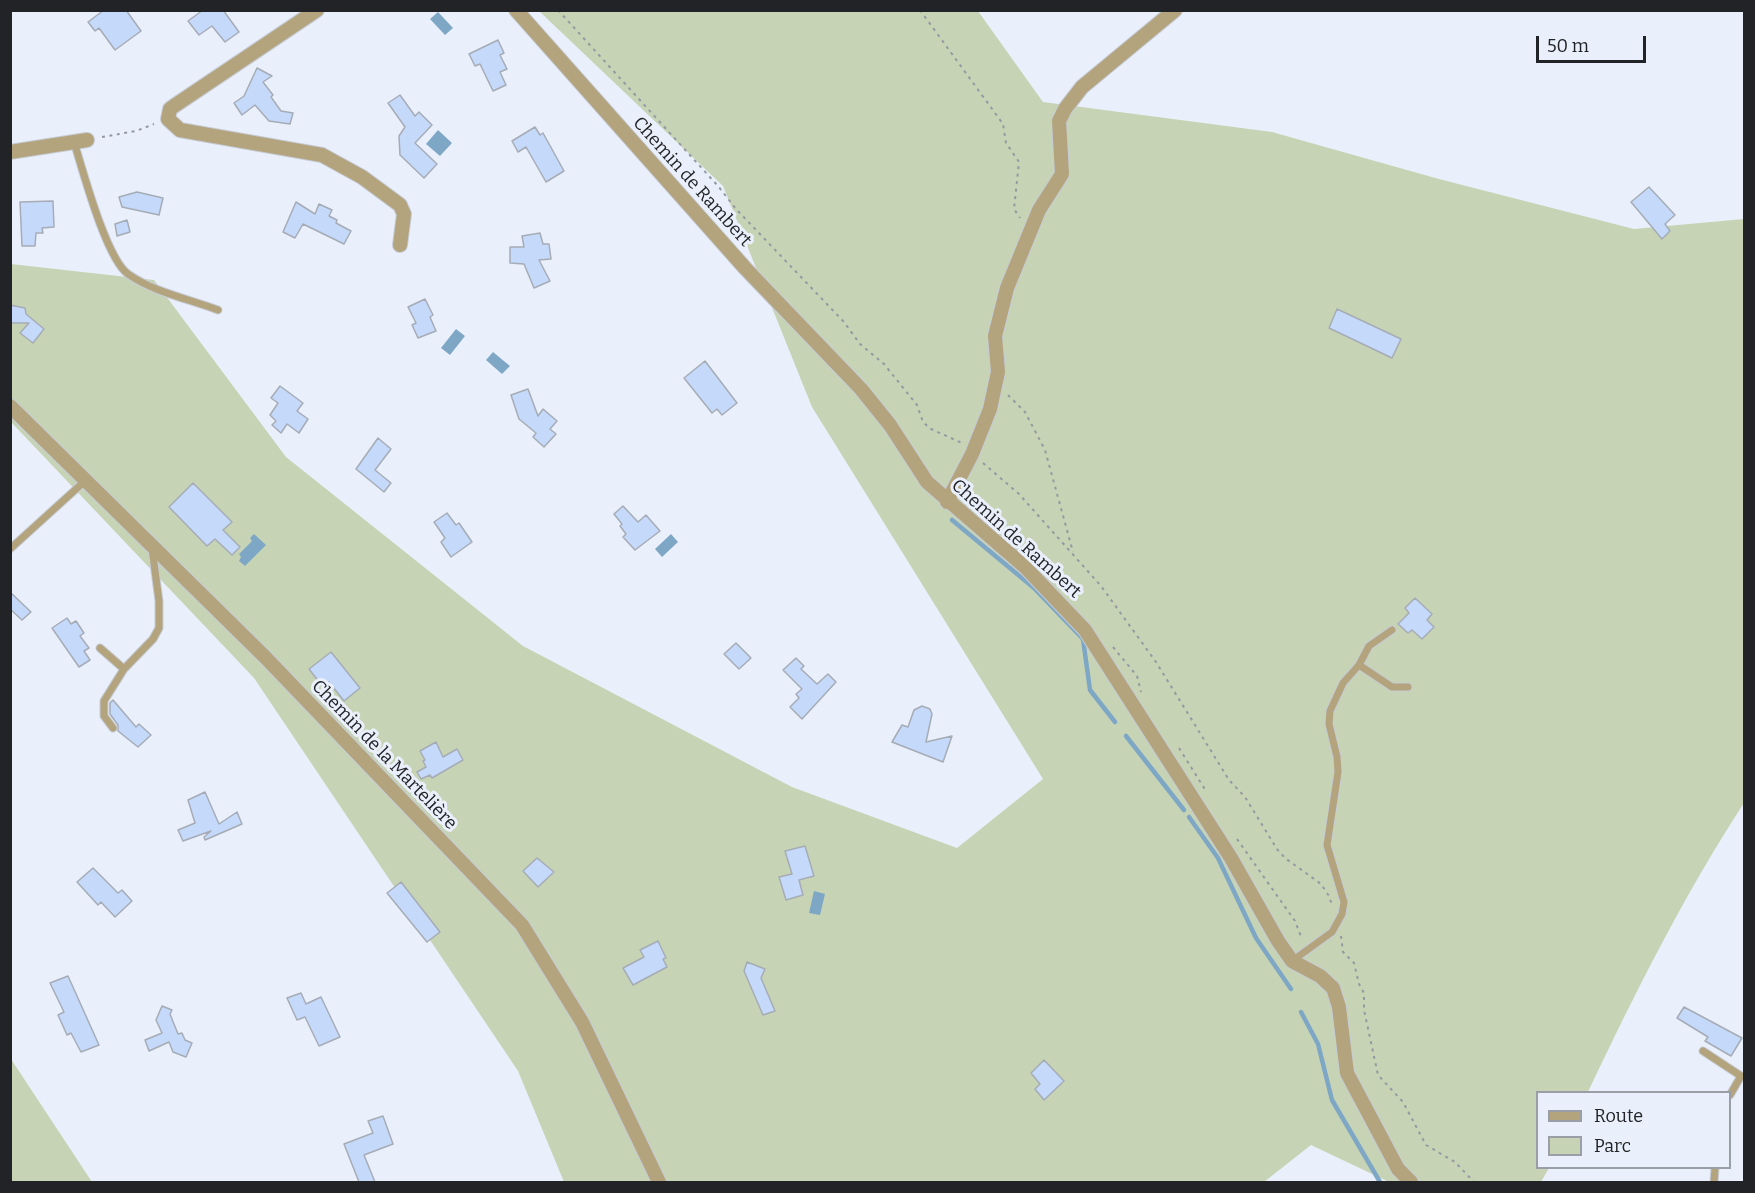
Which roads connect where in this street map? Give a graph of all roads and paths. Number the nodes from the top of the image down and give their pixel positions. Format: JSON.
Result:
{"nodes":[{"id":1,"x":317,"y":10,"type":"edge"},
{"id":2,"x":516,"y":10,"type":"edge"},
{"id":3,"x":920,"y":10,"type":"edge"},
{"id":4,"x":1174,"y":10,"type":"edge"},
{"id":5,"x":168,"y":119,"type":"junction"},
{"id":6,"x":80,"y":141,"type":"junction"},
{"id":7,"x":10,"y":152,"type":"edge"},
{"id":8,"x":1030,"y":233,"type":"junction"},
{"id":9,"x":400,"y":245,"type":"dead end"},
{"id":10,"x":218,"y":310,"type":"dead end"},
{"id":11,"x":996,"y":385,"type":"junction"},
{"id":12,"x":10,"y":406,"type":"edge"},
{"id":13,"x":86,"y":480,"type":"junction"},
{"id":14,"x":946,"y":502,"type":"junction"},
{"id":15,"x":151,"y":545,"type":"junction"},
{"id":16,"x":10,"y":549,"type":"edge"},
{"id":17,"x":1073,"y":552,"type":"dead end"},
{"id":18,"x":1392,"y":630,"type":"dead end"},
{"id":19,"x":100,"y":648,"type":"dead end"},
{"id":20,"x":1359,"y":665,"type":"junction"},
{"id":21,"x":124,"y":669,"type":"junction"},
{"id":22,"x":1408,"y":687,"type":"dead end"},
{"id":23,"x":112,"y":728,"type":"dead end"},
{"id":24,"x":1292,"y":961,"type":"junction"},
{"id":25,"x":1703,"y":1051,"type":"dead end"},
{"id":26,"x":1731,"y":1093,"type":"edge"},
{"id":27,"x":659,"y":1182,"type":"edge"},
{"id":28,"x":1411,"y":1182,"type":"edge"}],
"edges":[{"from":1,"to":5,"type":"street"},
{"from":2,"to":14,"type":"street","name":"Chemin de Rambert"},
{"from":3,"to":8,"type":"path"},
{"from":4,"to":8,"type":"street"},
{"from":5,"to":6,"type":"path"},
{"from":5,"to":9,"type":"street"},
{"from":6,"to":7,"type":"street"},
{"from":6,"to":10,"type":"lane"},
{"from":8,"to":11,"type":"street"},
{"from":11,"to":14,"type":"street"},
{"from":11,"to":17,"type":"path"},
{"from":12,"to":13,"type":"street","name":"Chemin de la Martelière"},
{"from":13,"to":15,"type":"street","name":"Chemin de la Martelière"},
{"from":13,"to":16,"type":"lane"},
{"from":14,"to":24,"type":"street","name":"Chemin de Rambert"},
{"from":15,"to":21,"type":"lane"},
{"from":15,"to":27,"type":"street","name":"Chemin de la Martelière"},
{"from":18,"to":20,"type":"lane"},
{"from":19,"to":21,"type":"lane"},
{"from":20,"to":22,"type":"lane"},
{"from":20,"to":24,"type":"lane"},
{"from":21,"to":23,"type":"lane"},
{"from":24,"to":28,"type":"street","name":"Chemin de Rambert"},
{"from":25,"to":26,"type":"lane"}]}
